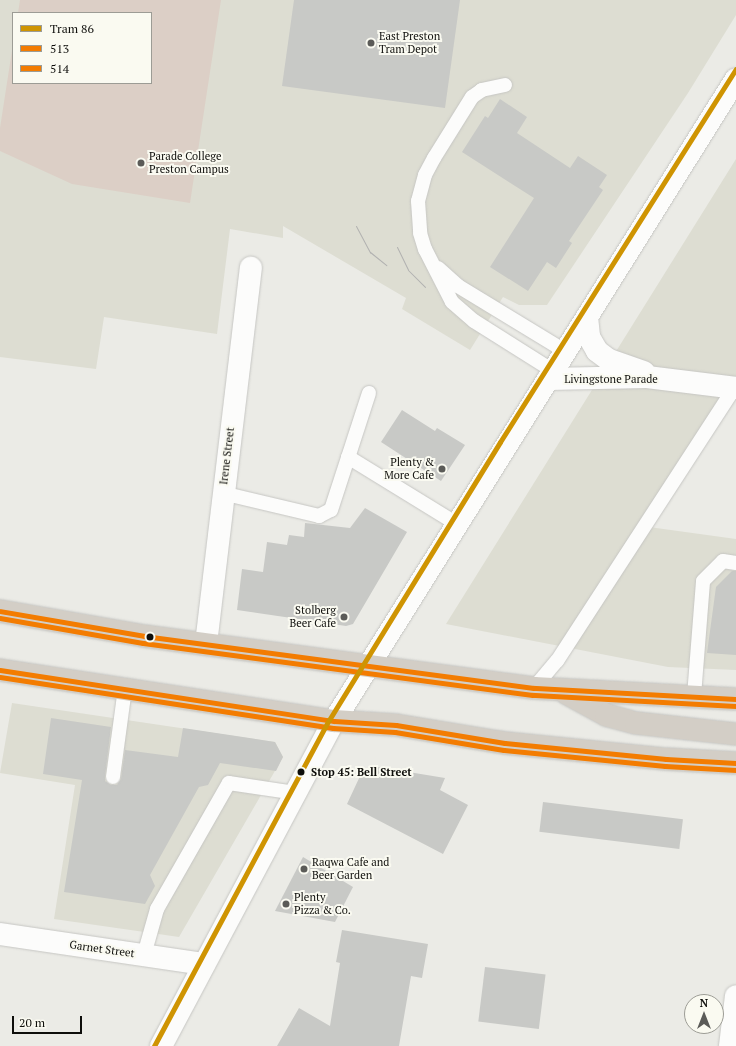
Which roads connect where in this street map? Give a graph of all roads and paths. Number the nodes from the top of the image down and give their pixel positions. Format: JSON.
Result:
{"nodes":[{"id":1,"x":736,"y":79,"type":"edge"},
{"id":2,"x":504,"y":85,"type":"dead end"},
{"id":3,"x":251,"y":268,"type":"dead end"},
{"id":4,"x":453,"y":291,"type":"junction"},
{"id":5,"x":587,"y":317,"type":"junction"},
{"id":6,"x":565,"y":351,"type":"junction"},
{"id":7,"x":551,"y":375,"type":"junction"},
{"id":8,"x":674,"y":379,"type":"junction"},
{"id":9,"x":735,"y":387,"type":"edge"},
{"id":10,"x":369,"y":393,"type":"dead end"},
{"id":11,"x":348,"y":457,"type":"junction"},
{"id":12,"x":222,"y":493,"type":"junction"},
{"id":13,"x":457,"y":524,"type":"junction"},
{"id":14,"x":736,"y":563,"type":"edge"},
{"id":15,"x":0,"y":611,"type":"edge"},
{"id":16,"x":206,"y":644,"type":"junction"},
{"id":17,"x":368,"y":667,"type":"junction"},
{"id":18,"x":0,"y":670,"type":"edge"},
{"id":19,"x":125,"y":688,"type":"junction"},
{"id":20,"x":534,"y":688,"type":"junction"},
{"id":21,"x":562,"y":690,"type":"junction"},
{"id":22,"x":694,"y":696,"type":"junction"},
{"id":23,"x":736,"y":698,"type":"edge"},
{"id":24,"x":334,"y":721,"type":"junction"},
{"id":25,"x":736,"y":734,"type":"edge"},
{"id":26,"x":736,"y":762,"type":"edge"},
{"id":27,"x":113,"y":777,"type":"dead end"},
{"id":28,"x":296,"y":793,"type":"junction"},
{"id":29,"x":0,"y":934,"type":"edge"},
{"id":30,"x":144,"y":955,"type":"junction"},
{"id":31,"x":204,"y":964,"type":"junction"},
{"id":32,"x":736,"y":996,"type":"edge"},
{"id":33,"x":161,"y":1046,"type":"edge"},
{"id":34,"x":730,"y":1046,"type":"edge"}],
"edges":[{"from":1,"to":5,"type":"main road"},
{"from":2,"to":4,"type":"lane"},
{"from":3,"to":12,"type":"main road","name":"Irene Street"},
{"from":4,"to":6,"type":"lane"},
{"from":4,"to":7,"type":"lane"},
{"from":5,"to":6,"type":"main road"},
{"from":5,"to":8,"type":"main road","name":"Livingstone Parade"},
{"from":6,"to":7,"type":"main road"},
{"from":7,"to":8,"type":"main road","name":"Livingstone Parade"},
{"from":7,"to":13,"type":"main road"},
{"from":8,"to":9,"type":"main road","name":"Livingstone Parade"},
{"from":9,"to":20,"type":"lane"},
{"from":10,"to":11,"type":"lane"},
{"from":11,"to":12,"type":"lane"},
{"from":11,"to":13,"type":"lane"},
{"from":12,"to":16,"type":"main road","name":"Irene Street"},
{"from":13,"to":17,"type":"main road"},
{"from":14,"to":22,"type":"lane"},
{"from":15,"to":16,"type":"highway"},
{"from":16,"to":17,"type":"highway"},
{"from":17,"to":20,"type":"highway"},
{"from":17,"to":24,"type":"main road"},
{"from":18,"to":19,"type":"highway"},
{"from":19,"to":24,"type":"highway"},
{"from":19,"to":27,"type":"lane"},
{"from":20,"to":21,"type":"highway"},
{"from":21,"to":22,"type":"highway"},
{"from":21,"to":25,"type":"highway"},
{"from":22,"to":23,"type":"highway"},
{"from":24,"to":26,"type":"highway"},
{"from":24,"to":28,"type":"main road"},
{"from":28,"to":30,"type":"lane"},
{"from":28,"to":31,"type":"main road"},
{"from":29,"to":30,"type":"main road","name":"Garnet Street"},
{"from":30,"to":31,"type":"main road","name":"Garnet Street"},
{"from":31,"to":33,"type":"main road"},
{"from":32,"to":34,"type":"main road"}]}
